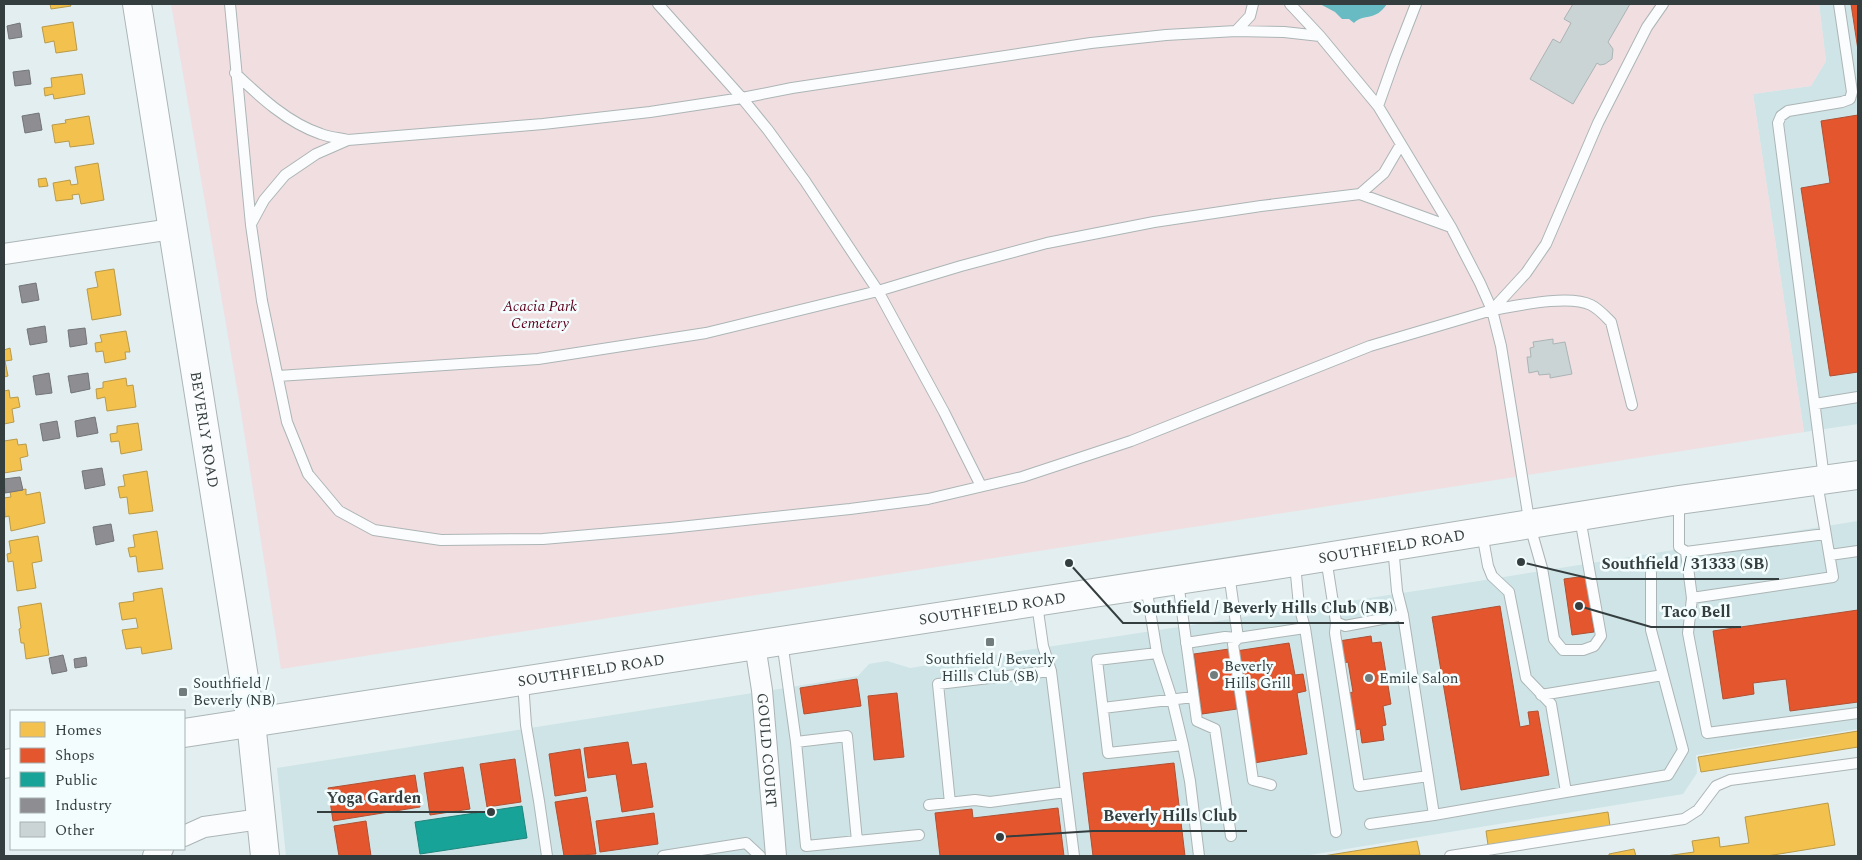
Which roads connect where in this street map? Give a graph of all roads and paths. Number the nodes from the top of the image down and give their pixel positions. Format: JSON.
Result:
{"nodes":[{"id":1,"x":137,"y":4,"type":"edge"},
{"id":2,"x":230,"y":4,"type":"edge"},
{"id":3,"x":658,"y":4,"type":"edge"},
{"id":4,"x":1253,"y":4,"type":"edge"},
{"id":5,"x":1290,"y":4,"type":"edge"},
{"id":6,"x":1416,"y":4,"type":"edge"},
{"id":7,"x":1663,"y":4,"type":"edge"},
{"id":8,"x":1839,"y":4,"type":"edge"},
{"id":9,"x":1236,"y":31,"type":"junction"},
{"id":10,"x":1320,"y":36,"type":"junction"},
{"id":11,"x":236,"y":73,"type":"junction"},
{"id":12,"x":742,"y":98,"type":"junction"},
{"id":13,"x":1378,"y":106,"type":"junction"},
{"id":14,"x":348,"y":140,"type":"junction"},
{"id":15,"x":1401,"y":144,"type":"junction"},
{"id":16,"x":1360,"y":194,"type":"junction"},
{"id":17,"x":251,"y":225,"type":"junction"},
{"id":18,"x":1451,"y":227,"type":"junction"},
{"id":19,"x":172,"y":229,"type":"junction"},
{"id":20,"x":4,"y":254,"type":"edge"},
{"id":21,"x":878,"y":291,"type":"junction"},
{"id":22,"x":1492,"y":310,"type":"junction"},
{"id":23,"x":278,"y":376,"type":"junction"},
{"id":24,"x":1858,"y":397,"type":"edge"},
{"id":25,"x":1815,"y":404,"type":"junction"},
{"id":26,"x":1632,"y":405,"type":"dead end"},
{"id":27,"x":1858,"y":475,"type":"edge"},
{"id":28,"x":1821,"y":481,"type":"junction"},
{"id":29,"x":981,"y":486,"type":"junction"},
{"id":30,"x":1679,"y":500,"type":"junction"},
{"id":31,"x":1580,"y":516,"type":"junction"},
{"id":32,"x":1530,"y":526,"type":"junction"},
{"id":33,"x":1482,"y":532,"type":"junction"},
{"id":34,"x":1825,"y":534,"type":"junction"},
{"id":35,"x":1392,"y":546,"type":"junction"},
{"id":36,"x":1858,"y":551,"type":"edge"},
{"id":37,"x":1686,"y":552,"type":"junction"},
{"id":38,"x":1830,"y":555,"type":"junction"},
{"id":39,"x":1326,"y":557,"type":"junction"},
{"id":40,"x":1295,"y":562,"type":"junction"},
{"id":41,"x":1229,"y":572,"type":"junction"},
{"id":42,"x":1651,"y":573,"type":"dead end"},
{"id":43,"x":1178,"y":580,"type":"junction"},
{"id":44,"x":1146,"y":585,"type":"junction"},
{"id":45,"x":1692,"y":598,"type":"junction"},
{"id":46,"x":1037,"y":601,"type":"junction"},
{"id":47,"x":1403,"y":616,"type":"junction"},
{"id":48,"x":1336,"y":622,"type":"junction"},
{"id":49,"x":1305,"y":628,"type":"junction"},
{"id":50,"x":1238,"y":638,"type":"junction"},
{"id":51,"x":782,"y":640,"type":"junction"},
{"id":52,"x":1186,"y":643,"type":"junction"},
{"id":53,"x":755,"y":645,"type":"junction"},
{"id":54,"x":1157,"y":653,"type":"junction"},
{"id":55,"x":1051,"y":671,"type":"junction"},
{"id":56,"x":1663,"y":675,"type":"junction"},
{"id":57,"x":523,"y":681,"type":"junction"},
{"id":58,"x":1542,"y":695,"type":"junction"},
{"id":59,"x":1193,"y":696,"type":"junction"},
{"id":60,"x":1172,"y":699,"type":"junction"},
{"id":61,"x":1103,"y":708,"type":"junction"},
{"id":62,"x":1858,"y":713,"type":"edge"},
{"id":63,"x":251,"y":722,"type":"junction"},
{"id":64,"x":185,"y":733,"type":"edge"},
{"id":65,"x":796,"y":742,"type":"junction"},
{"id":66,"x":1184,"y":745,"type":"junction"},
{"id":67,"x":1858,"y":763,"type":"edge"},
{"id":68,"x":1428,"y":776,"type":"junction"},
{"id":69,"x":1271,"y":785,"type":"dead end"},
{"id":70,"x":1066,"y":792,"type":"junction"},
{"id":71,"x":1566,"y":792,"type":"junction"},
{"id":72,"x":950,"y":803,"type":"junction"},
{"id":73,"x":929,"y":805,"type":"dead end"},
{"id":74,"x":1434,"y":815,"type":"junction"},
{"id":75,"x":261,"y":819,"type":"junction"},
{"id":76,"x":1370,"y":824,"type":"dead end"},
{"id":77,"x":1336,"y":832,"type":"dead end"},
{"id":78,"x":919,"y":835,"type":"dead end"},
{"id":79,"x":185,"y":836,"type":"edge"},
{"id":80,"x":1231,"y":836,"type":"dead end"},
{"id":81,"x":857,"y":841,"type":"junction"},
{"id":82,"x":265,"y":856,"type":"edge"},
{"id":83,"x":547,"y":856,"type":"edge"},
{"id":84,"x":663,"y":856,"type":"edge"},
{"id":85,"x":760,"y":856,"type":"edge"},
{"id":86,"x":776,"y":856,"type":"edge"},
{"id":87,"x":1074,"y":856,"type":"edge"},
{"id":88,"x":1199,"y":856,"type":"edge"},
{"id":89,"x":1450,"y":856,"type":"edge"}],
"edges":[{"from":1,"to":19,"type":"main road","name":"BEVERLY ROAD"},
{"from":2,"to":11,"type":"lane"},
{"from":3,"to":12,"type":"lane"},
{"from":4,"to":9,"type":"lane"},
{"from":5,"to":10,"type":"lane"},
{"from":6,"to":13,"type":"lane"},
{"from":7,"to":22,"type":"lane"},
{"from":8,"to":25,"type":"lane"},
{"from":9,"to":10,"type":"lane"},
{"from":9,"to":12,"type":"lane"},
{"from":10,"to":13,"type":"lane"},
{"from":11,"to":14,"type":"lane"},
{"from":11,"to":17,"type":"lane"},
{"from":12,"to":14,"type":"lane"},
{"from":12,"to":21,"type":"lane"},
{"from":13,"to":15,"type":"lane"},
{"from":14,"to":17,"type":"lane"},
{"from":15,"to":16,"type":"lane"},
{"from":15,"to":18,"type":"lane"},
{"from":16,"to":18,"type":"lane"},
{"from":16,"to":21,"type":"lane"},
{"from":17,"to":23,"type":"lane"},
{"from":18,"to":22,"type":"lane"},
{"from":19,"to":20,"type":"street"},
{"from":19,"to":63,"type":"main road","name":"BEVERLY ROAD"},
{"from":21,"to":23,"type":"lane"},
{"from":21,"to":29,"type":"lane"},
{"from":22,"to":26,"type":"lane"},
{"from":22,"to":29,"type":"lane"},
{"from":22,"to":32,"type":"lane"},
{"from":23,"to":29,"type":"lane"},
{"from":24,"to":25,"type":"lane"},
{"from":25,"to":28,"type":"lane"},
{"from":27,"to":28,"type":"main road","name":"SOUTHFIELD ROAD"},
{"from":28,"to":30,"type":"main road","name":"SOUTHFIELD ROAD"},
{"from":28,"to":34,"type":"lane"},
{"from":30,"to":31,"type":"main road","name":"SOUTHFIELD ROAD"},
{"from":30,"to":37,"type":"lane"},
{"from":31,"to":32,"type":"main road","name":"SOUTHFIELD ROAD"},
{"from":31,"to":32,"type":"lane"},
{"from":32,"to":33,"type":"main road","name":"SOUTHFIELD ROAD"},
{"from":33,"to":35,"type":"main road","name":"SOUTHFIELD ROAD"},
{"from":33,"to":58,"type":"lane"},
{"from":34,"to":37,"type":"lane"},
{"from":34,"to":38,"type":"lane"},
{"from":35,"to":39,"type":"main road","name":"SOUTHFIELD ROAD"},
{"from":35,"to":47,"type":"lane"},
{"from":36,"to":38,"type":"lane"},
{"from":37,"to":45,"type":"lane"},
{"from":38,"to":45,"type":"lane"},
{"from":39,"to":40,"type":"main road","name":"SOUTHFIELD ROAD"},
{"from":39,"to":48,"type":"lane"},
{"from":40,"to":41,"type":"main road","name":"SOUTHFIELD ROAD"},
{"from":40,"to":49,"type":"lane"},
{"from":41,"to":43,"type":"main road","name":"SOUTHFIELD ROAD"},
{"from":41,"to":50,"type":"lane"},
{"from":42,"to":56,"type":"lane"},
{"from":43,"to":44,"type":"main road","name":"SOUTHFIELD ROAD"},
{"from":43,"to":52,"type":"lane"},
{"from":44,"to":46,"type":"main road","name":"SOUTHFIELD ROAD"},
{"from":44,"to":54,"type":"lane"},
{"from":45,"to":62,"type":"lane"},
{"from":46,"to":51,"type":"main road","name":"SOUTHFIELD ROAD"},
{"from":46,"to":55,"type":"lane"},
{"from":47,"to":48,"type":"lane"},
{"from":47,"to":68,"type":"lane"},
{"from":48,"to":68,"type":"lane"},
{"from":49,"to":50,"type":"lane"},
{"from":49,"to":77,"type":"lane"},
{"from":50,"to":52,"type":"lane"},
{"from":50,"to":69,"type":"lane"},
{"from":51,"to":53,"type":"main road","name":"SOUTHFIELD ROAD"},
{"from":51,"to":65,"type":"lane"},
{"from":52,"to":59,"type":"lane"},
{"from":53,"to":57,"type":"main road","name":"SOUTHFIELD ROAD"},
{"from":53,"to":86,"type":"street","name":"GOULD COURT"},
{"from":54,"to":60,"type":"lane"},
{"from":54,"to":61,"type":"lane"},
{"from":55,"to":70,"type":"lane"},
{"from":55,"to":72,"type":"lane"},
{"from":56,"to":58,"type":"lane"},
{"from":56,"to":71,"type":"lane"},
{"from":57,"to":63,"type":"main road","name":"SOUTHFIELD ROAD"},
{"from":57,"to":83,"type":"lane"},
{"from":58,"to":71,"type":"lane"},
{"from":59,"to":60,"type":"lane"},
{"from":59,"to":80,"type":"lane"},
{"from":60,"to":61,"type":"lane"},
{"from":60,"to":66,"type":"lane"},
{"from":61,"to":66,"type":"lane"},
{"from":63,"to":64,"type":"main road","name":"SOUTHFIELD ROAD"},
{"from":63,"to":75,"type":"main road","name":"BEVERLY ROAD"},
{"from":65,"to":81,"type":"lane"},
{"from":65,"to":81,"type":"lane"},
{"from":66,"to":88,"type":"lane"},
{"from":67,"to":89,"type":"lane"},
{"from":68,"to":74,"type":"lane"},
{"from":70,"to":72,"type":"lane"},
{"from":70,"to":87,"type":"lane"},
{"from":71,"to":74,"type":"lane"},
{"from":72,"to":73,"type":"lane"},
{"from":74,"to":76,"type":"lane"},
{"from":75,"to":79,"type":"street"},
{"from":75,"to":82,"type":"main road","name":"BEVERLY ROAD"},
{"from":78,"to":81,"type":"lane"},
{"from":84,"to":85,"type":"lane"}]}
